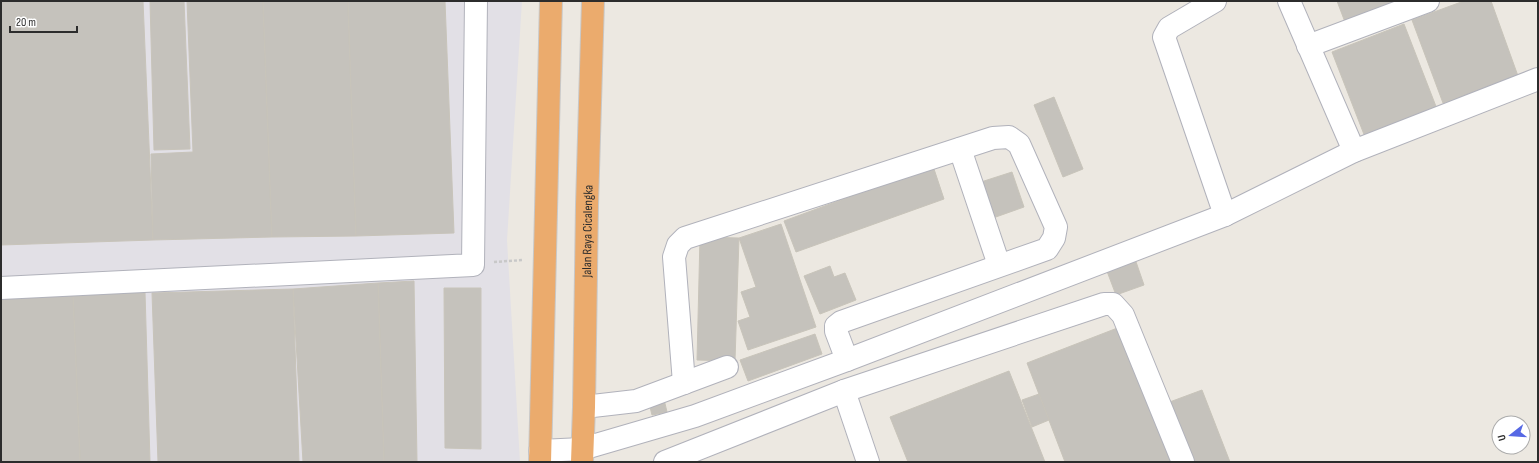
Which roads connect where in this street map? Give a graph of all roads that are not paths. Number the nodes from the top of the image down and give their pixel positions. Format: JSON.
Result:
{"nodes":[{"id":1,"x":476,"y":1,"type":"edge"},
{"id":2,"x":551,"y":1,"type":"edge"},
{"id":3,"x":593,"y":1,"type":"edge"},
{"id":4,"x":1215,"y":1,"type":"edge"},
{"id":5,"x":1289,"y":1,"type":"edge"},
{"id":6,"x":1428,"y":1,"type":"edge"},
{"id":7,"x":1308,"y":46,"type":"junction"},
{"id":8,"x":1538,"y":80,"type":"edge"},
{"id":9,"x":960,"y":149,"type":"junction"},
{"id":10,"x":1354,"y":152,"type":"junction"},
{"id":11,"x":1225,"y":215,"type":"junction"},
{"id":12,"x":999,"y":265,"type":"junction"},
{"id":13,"x":1,"y":288,"type":"edge"},
{"id":14,"x":847,"y":360,"type":"junction"},
{"id":15,"x":727,"y":367,"type":"dead end"},
{"id":16,"x":684,"y":383,"type":"junction"},
{"id":17,"x":844,"y":390,"type":"junction"},
{"id":18,"x":584,"y":408,"type":"junction"},
{"id":19,"x":582,"y":455,"type":"edge"},
{"id":20,"x":540,"y":456,"type":"edge"},
{"id":21,"x":665,"y":462,"type":"edge"},
{"id":22,"x":868,"y":462,"type":"edge"},
{"id":23,"x":1183,"y":462,"type":"edge"}],
"edges":[{"from":1,"to":13,"type":"lane"},
{"from":2,"to":20,"type":"highway"},
{"from":3,"to":18,"type":"highway","name":"Jalan Raya Cicalengka"},
{"from":4,"to":11,"type":"lane"},
{"from":5,"to":7,"type":"lane"},
{"from":6,"to":7,"type":"lane"},
{"from":7,"to":10,"type":"lane"},
{"from":8,"to":10,"type":"lane"},
{"from":9,"to":12,"type":"lane"},
{"from":9,"to":12,"type":"lane"},
{"from":9,"to":16,"type":"lane"},
{"from":10,"to":11,"type":"lane"},
{"from":11,"to":14,"type":"lane"},
{"from":12,"to":14,"type":"lane"},
{"from":14,"to":19,"type":"lane"},
{"from":15,"to":16,"type":"lane"},
{"from":16,"to":18,"type":"lane"},
{"from":17,"to":21,"type":"lane"},
{"from":17,"to":22,"type":"lane"},
{"from":17,"to":23,"type":"lane"},
{"from":18,"to":19,"type":"highway","name":"Jalan Raya Cicalengka"},
{"from":19,"to":20,"type":"lane"}]}
